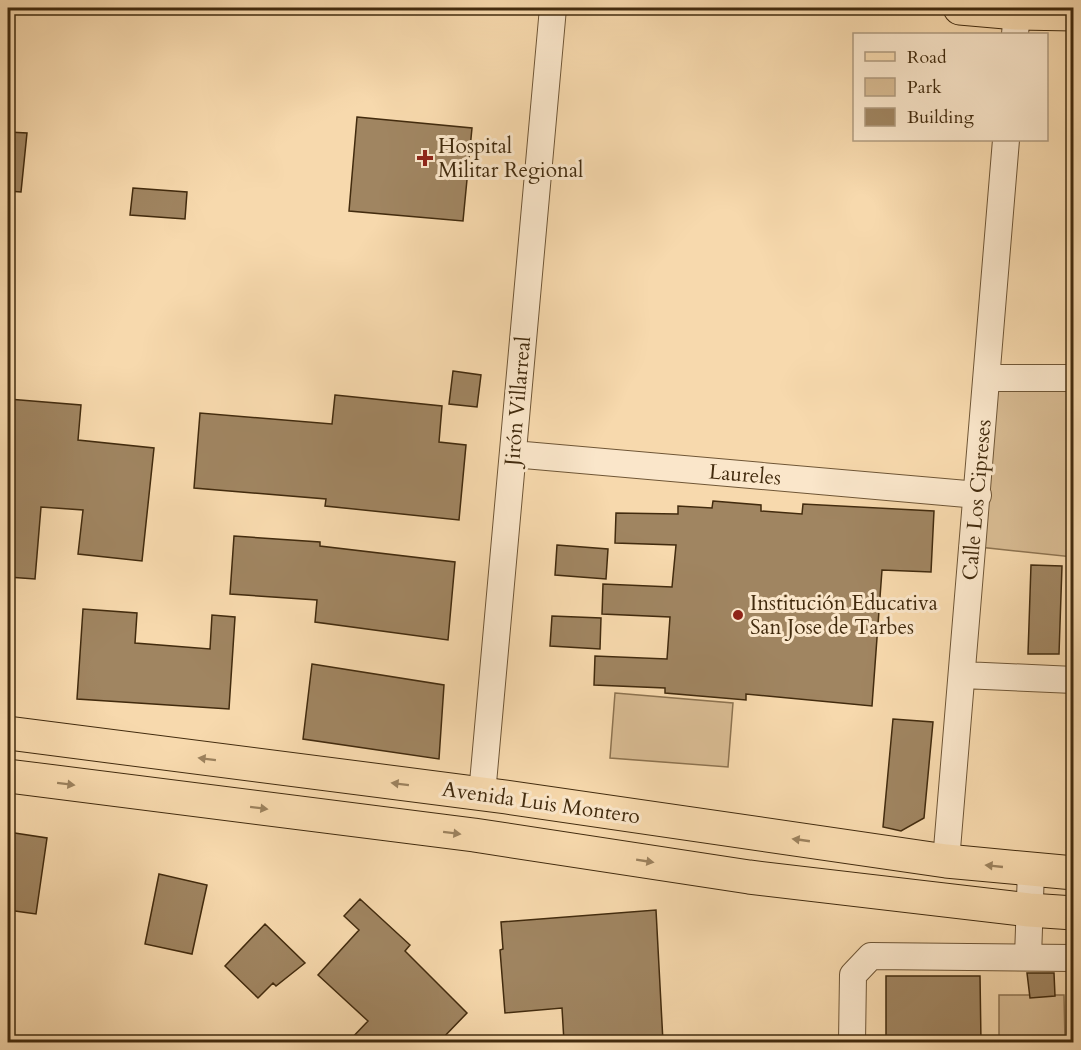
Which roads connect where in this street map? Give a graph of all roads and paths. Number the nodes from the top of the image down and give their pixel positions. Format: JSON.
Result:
{"nodes":[{"id":1,"x":553,"y":8,"type":"edge"},
{"id":2,"x":960,"y":8,"type":"edge"},
{"id":3,"x":1074,"y":14,"type":"edge"},
{"id":4,"x":1016,"y":24,"type":"edge"},
{"id":5,"x":1006,"y":141,"type":"edge"},
{"id":6,"x":987,"y":378,"type":"junction"},
{"id":7,"x":1074,"y":378,"type":"edge"},
{"id":8,"x":513,"y":454,"type":"junction"},
{"id":9,"x":978,"y":495,"type":"junction"},
{"id":10,"x":963,"y":675,"type":"junction"},
{"id":11,"x":1074,"y":680,"type":"edge"},
{"id":12,"x":8,"y":733,"type":"edge"},
{"id":13,"x":8,"y":776,"type":"edge"},
{"id":14,"x":482,"y":794,"type":"junction"},
{"id":15,"x":946,"y":861,"type":"junction"},
{"id":16,"x":1031,"y":870,"type":"junction"},
{"id":17,"x":1074,"y":873,"type":"edge"},
{"id":18,"x":1029,"y":910,"type":"junction"},
{"id":19,"x":1074,"y":913,"type":"edge"},
{"id":20,"x":1028,"y":957,"type":"junction"},
{"id":21,"x":1074,"y":958,"type":"edge"},
{"id":22,"x":852,"y":1042,"type":"edge"}],
"edges":[{"from":1,"to":8,"type":"street","name":"Jirón Villarreal"},
{"from":2,"to":4,"type":"main road"},
{"from":3,"to":4,"type":"main road"},
{"from":5,"to":6,"type":"street","name":"Calle Los Cipreses"},
{"from":6,"to":7,"type":"street"},
{"from":6,"to":9,"type":"street","name":"Calle Los Cipreses"},
{"from":8,"to":9,"type":"street","name":"Laureles"},
{"from":8,"to":14,"type":"street","name":"Jirón Villarreal"},
{"from":9,"to":10,"type":"street","name":"Calle Los Cipreses"},
{"from":10,"to":11,"type":"street"},
{"from":10,"to":15,"type":"street","name":"Calle Los Cipreses"},
{"from":14,"to":12,"type":"main road","name":"Avenida Luis Montero","one_way":true},
{"from":13,"to":18,"type":"main road","name":"Avenida Luis Montero","one_way":true},
{"from":15,"to":14,"type":"main road","name":"Avenida Luis Montero","one_way":true},
{"from":16,"to":15,"type":"main road","name":"Avenida Luis Montero","one_way":true},
{"from":16,"to":17,"type":"main road","name":"Avenida Luis Montero"},
{"from":16,"to":18,"type":"street"},
{"from":18,"to":19,"type":"main road","name":"Avenida Luis Montero"},
{"from":18,"to":20,"type":"street"},
{"from":20,"to":21,"type":"street"},
{"from":20,"to":22,"type":"street"}]}
